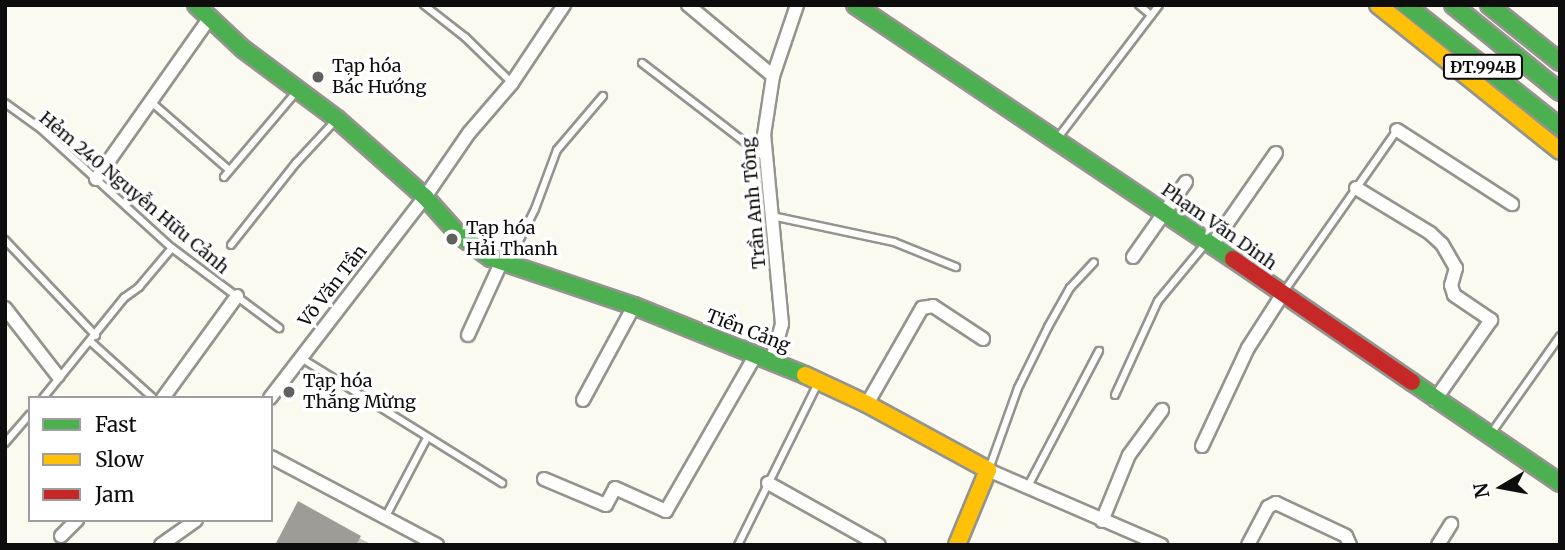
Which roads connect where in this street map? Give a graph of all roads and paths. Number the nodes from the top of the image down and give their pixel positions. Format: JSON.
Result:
{"nodes":[{"id":1,"x":196,"y":5,"type":"edge"},
{"id":2,"x":424,"y":5,"type":"edge"},
{"id":3,"x":564,"y":5,"type":"edge"},
{"id":4,"x":688,"y":5,"type":"edge"},
{"id":5,"x":797,"y":5,"type":"edge"},
{"id":6,"x":855,"y":5,"type":"edge"},
{"id":7,"x":1139,"y":5,"type":"edge"},
{"id":8,"x":1159,"y":5,"type":"edge"},
{"id":9,"x":1378,"y":5,"type":"edge"},
{"id":10,"x":1406,"y":5,"type":"edge"},
{"id":11,"x":1453,"y":5,"type":"edge"},
{"id":12,"x":1489,"y":5,"type":"edge"},
{"id":13,"x":1151,"y":15,"type":"junction"},
{"id":14,"x":211,"y":16,"type":"junction"},
{"id":15,"x":1560,"y":62,"type":"edge"},
{"id":16,"x":642,"y":63,"type":"dead end"},
{"id":17,"x":773,"y":76,"type":"junction"},
{"id":18,"x":512,"y":83,"type":"junction"},
{"id":19,"x":298,"y":90,"type":"junction"},
{"id":20,"x":1560,"y":92,"type":"edge"},
{"id":21,"x":603,"y":96,"type":"dead end"},
{"id":22,"x":149,"y":100,"type":"junction"},
{"id":23,"x":5,"y":103,"type":"edge"},
{"id":24,"x":337,"y":119,"type":"junction"},
{"id":25,"x":1560,"y":127,"type":"edge"},
{"id":26,"x":1396,"y":130,"type":"joint"},
{"id":27,"x":1056,"y":141,"type":"junction"},
{"id":28,"x":1560,"y":151,"type":"edge"},
{"id":29,"x":1276,"y":153,"type":"dead end"},
{"id":30,"x":765,"y":158,"type":"junction"},
{"id":31,"x":229,"y":170,"type":"junction"},
{"id":32,"x":223,"y":177,"type":"dead end"},
{"id":33,"x":96,"y":179,"type":"junction"},
{"id":34,"x":1186,"y":182,"type":"dead end"},
{"id":35,"x":1356,"y":188,"type":"junction"},
{"id":36,"x":425,"y":197,"type":"junction"},
{"id":37,"x":1512,"y":204,"type":"dead end"},
{"id":38,"x":1165,"y":212,"type":"junction"},
{"id":39,"x":772,"y":216,"type":"junction"},
{"id":40,"x":5,"y":240,"type":"edge"},
{"id":41,"x":1210,"y":243,"type":"junction"},
{"id":42,"x":231,"y":245,"type":"dead end"},
{"id":43,"x":172,"y":248,"type":"junction"},
{"id":44,"x":1133,"y":257,"type":"dead end"},
{"id":45,"x":1094,"y":262,"type":"dead end"},
{"id":46,"x":504,"y":264,"type":"junction"},
{"id":47,"x":956,"y":267,"type":"dead end"},
{"id":48,"x":1282,"y":295,"type":"junction"},
{"id":49,"x":237,"y":296,"type":"junction"},
{"id":50,"x":634,"y":306,"type":"junction"},
{"id":51,"x":5,"y":308,"type":"edge"},
{"id":52,"x":279,"y":328,"type":"dead end"},
{"id":53,"x":468,"y":335,"type":"dead end"},
{"id":54,"x":1560,"y":336,"type":"edge"},
{"id":55,"x":93,"y":339,"type":"junction"},
{"id":56,"x":983,"y":340,"type":"dead end"},
{"id":57,"x":1099,"y":351,"type":"dead end"},
{"id":58,"x":299,"y":357,"type":"junction"},
{"id":59,"x":763,"y":357,"type":"junction"},
{"id":60,"x":58,"y":376,"type":"junction"},
{"id":61,"x":818,"y":381,"type":"junction"},
{"id":62,"x":1115,"y":395,"type":"dead end"},
{"id":63,"x":44,"y":396,"type":"edge"},
{"id":64,"x":151,"y":396,"type":"edge"},
{"id":65,"x":164,"y":396,"type":"edge"},
{"id":66,"x":271,"y":396,"type":"edge"},
{"id":67,"x":583,"y":400,"type":"dead end"},
{"id":68,"x":1435,"y":400,"type":"junction"},
{"id":69,"x":867,"y":404,"type":"junction"},
{"id":70,"x":1162,"y":410,"type":"dead end"},
{"id":71,"x":28,"y":416,"type":"edge"},
{"id":72,"x":1489,"y":436,"type":"junction"},
{"id":73,"x":427,"y":438,"type":"junction"},
{"id":74,"x":5,"y":443,"type":"edge"},
{"id":75,"x":1202,"y":446,"type":"dead end"},
{"id":76,"x":273,"y":458,"type":"edge"},
{"id":77,"x":988,"y":470,"type":"junction"},
{"id":78,"x":544,"y":479,"type":"dead end"},
{"id":79,"x":502,"y":483,"type":"dead end"},
{"id":80,"x":768,"y":483,"type":"junction"},
{"id":81,"x":1560,"y":483,"type":"edge"},
{"id":82,"x":1027,"y":488,"type":"junction"},
{"id":83,"x":386,"y":516,"type":"junction"},
{"id":84,"x":1102,"y":521,"type":"junction"},
{"id":85,"x":74,"y":522,"type":"edge"},
{"id":86,"x":193,"y":522,"type":"edge"},
{"id":87,"x":1451,"y":524,"type":"dead end"},
{"id":88,"x":61,"y":536,"type":"dead end"},
{"id":89,"x":161,"y":545,"type":"edge"},
{"id":90,"x":437,"y":545,"type":"edge"},
{"id":91,"x":738,"y":545,"type":"edge"},
{"id":92,"x":879,"y":545,"type":"edge"},
{"id":93,"x":957,"y":545,"type":"edge"},
{"id":94,"x":1161,"y":545,"type":"edge"},
{"id":95,"x":1248,"y":545,"type":"edge"},
{"id":96,"x":1350,"y":545,"type":"edge"},
{"id":97,"x":1438,"y":545,"type":"edge"}],
"edges":[{"from":1,"to":14,"type":"street","name":"Tiền Cảng"},
{"from":2,"to":18,"type":"lane"},
{"from":3,"to":18,"type":"street","name":"Võ Văn Tần"},
{"from":4,"to":17,"type":"street"},
{"from":5,"to":17,"type":"street","name":"Trần Anh Tông"},
{"from":6,"to":27,"type":"street","name":"Phạm Văn Dinh"},
{"from":7,"to":13,"type":"lane"},
{"from":8,"to":13,"type":"lane"},
{"from":9,"to":28,"type":"street","number":"ĐT.994B"},
{"from":10,"to":25,"type":"street","number":"ĐT.994B"},
{"from":11,"to":20,"type":"street","number":"ĐT.994B"},
{"from":12,"to":15,"type":"street","number":"ĐT.994B"},
{"from":13,"to":27,"type":"lane"},
{"from":14,"to":19,"type":"street","name":"Tiền Cảng"},
{"from":14,"to":22,"type":"street"},
{"from":16,"to":30,"type":"lane"},
{"from":17,"to":30,"type":"street","name":"Trần Anh Tông"},
{"from":18,"to":36,"type":"street","name":"Võ Văn Tần"},
{"from":19,"to":24,"type":"street","name":"Tiền Cảng"},
{"from":19,"to":31,"type":"lane"},
{"from":21,"to":46,"type":"lane"},
{"from":22,"to":31,"type":"lane"},
{"from":22,"to":33,"type":"street"},
{"from":23,"to":33,"type":"lane","name":"Hẻm 240 Nguyễn Hữu Cảnh"},
{"from":24,"to":36,"type":"street","name":"Tiền Cảng"},
{"from":24,"to":42,"type":"lane"},
{"from":26,"to":35,"type":"lane"},
{"from":26,"to":37,"type":"street"},
{"from":27,"to":38,"type":"street","name":"Phạm Văn Dinh"},
{"from":29,"to":41,"type":"street"},
{"from":30,"to":39,"type":"street","name":"Trần Anh Tông"},
{"from":31,"to":32,"type":"lane"},
{"from":33,"to":43,"type":"lane","name":"Hẻm 240 Nguyễn Hữu Cảnh"},
{"from":34,"to":38,"type":"street"},
{"from":35,"to":48,"type":"lane"},
{"from":35,"to":68,"type":"street"},
{"from":36,"to":46,"type":"street","name":"Tiền Cảng"},
{"from":36,"to":58,"type":"street","name":"Võ Văn Tần"},
{"from":38,"to":41,"type":"street","name":"Phạm Văn Dinh"},
{"from":38,"to":44,"type":"street"},
{"from":39,"to":47,"type":"lane"},
{"from":39,"to":59,"type":"street","name":"Trần Anh Tông"},
{"from":40,"to":55,"type":"lane"},
{"from":41,"to":48,"type":"street","name":"Phạm Văn Dinh"},
{"from":41,"to":62,"type":"lane"},
{"from":43,"to":49,"type":"lane","name":"Hẻm 240 Nguyễn Hữu Cảnh"},
{"from":43,"to":55,"type":"lane"},
{"from":45,"to":77,"type":"lane"},
{"from":46,"to":50,"type":"street","name":"Tiền Cảng"},
{"from":46,"to":53,"type":"street"},
{"from":48,"to":68,"type":"street","name":"Phạm Văn Dinh"},
{"from":48,"to":75,"type":"street"},
{"from":49,"to":52,"type":"lane","name":"Hẻm 240 Nguyễn Hữu Cảnh"},
{"from":49,"to":65,"type":"street"},
{"from":50,"to":59,"type":"street","name":"Tiền Cảng"},
{"from":50,"to":67,"type":"street"},
{"from":51,"to":60,"type":"street"},
{"from":54,"to":72,"type":"lane"},
{"from":55,"to":60,"type":"lane"},
{"from":55,"to":64,"type":"lane"},
{"from":56,"to":69,"type":"street"},
{"from":57,"to":82,"type":"lane"},
{"from":58,"to":66,"type":"street","name":"Võ Văn Tần"},
{"from":58,"to":73,"type":"lane"},
{"from":59,"to":61,"type":"street","name":"Tiền Cảng"},
{"from":59,"to":78,"type":"street","name":"Trần Anh Tông"},
{"from":60,"to":63,"type":"lane"},
{"from":61,"to":69,"type":"street","name":"Tiền Cảng"},
{"from":61,"to":80,"type":"lane"},
{"from":68,"to":72,"type":"street","name":"Phạm Văn Dinh"},
{"from":69,"to":77,"type":"street","name":"Tiền Cảng"},
{"from":70,"to":84,"type":"street"},
{"from":71,"to":74,"type":"lane"},
{"from":72,"to":81,"type":"street","name":"Phạm Văn Dinh"},
{"from":73,"to":79,"type":"lane"},
{"from":73,"to":83,"type":"lane"},
{"from":76,"to":83,"type":"street"},
{"from":77,"to":82,"type":"street"},
{"from":77,"to":93,"type":"street"},
{"from":80,"to":91,"type":"lane"},
{"from":80,"to":92,"type":"street"},
{"from":82,"to":84,"type":"street"},
{"from":83,"to":90,"type":"street"},
{"from":84,"to":94,"type":"street"},
{"from":85,"to":88,"type":"street"},
{"from":86,"to":89,"type":"street"},
{"from":87,"to":97,"type":"street"},
{"from":95,"to":96,"type":"street"}]}
